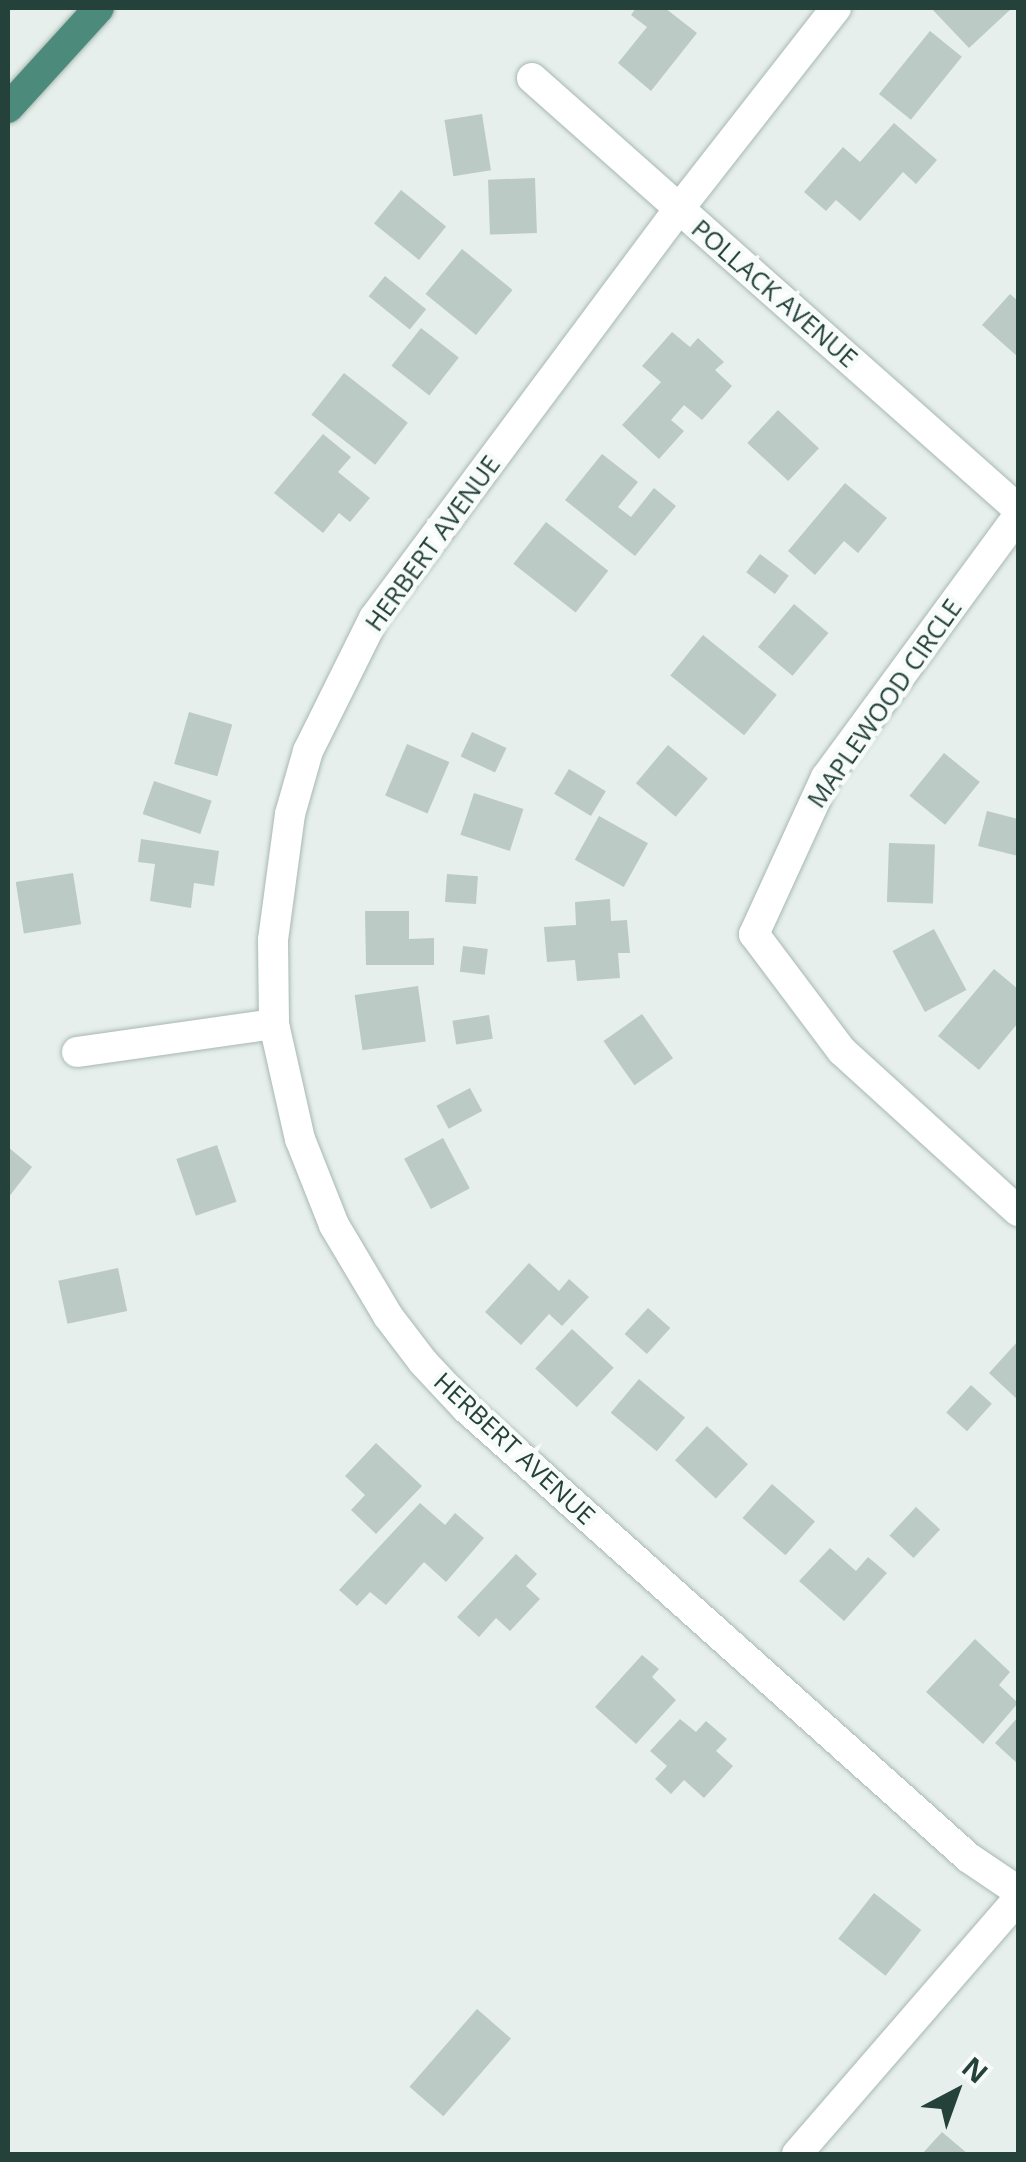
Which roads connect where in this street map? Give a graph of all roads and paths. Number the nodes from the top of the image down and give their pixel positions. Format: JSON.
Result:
{"nodes":[{"id":1,"x":99,"y":8,"type":"edge"},
{"id":2,"x":836,"y":8,"type":"edge"},
{"id":3,"x":532,"y":78,"type":"dead end"},
{"id":4,"x":8,"y":108,"type":"edge"},
{"id":5,"x":678,"y":210,"type":"junction"},
{"id":6,"x":1018,"y":509,"type":"edge"},
{"id":7,"x":1018,"y":516,"type":"edge"},
{"id":8,"x":274,"y":1024,"type":"junction"},
{"id":9,"x":78,"y":1052,"type":"dead end"},
{"id":10,"x":1018,"y":1210,"type":"edge"},
{"id":11,"x":1018,"y":1891,"type":"edge"},
{"id":12,"x":1018,"y":1899,"type":"edge"},
{"id":13,"x":796,"y":2154,"type":"edge"}],
"edges":[{"from":1,"to":4,"type":"highway"},
{"from":2,"to":5,"type":"street","name":"HERBERT AVENUE"},
{"from":3,"to":5,"type":"street","name":"POLLACK AVENUE"},
{"from":5,"to":6,"type":"street","name":"POLLACK AVENUE"},
{"from":5,"to":8,"type":"street","name":"HERBERT AVENUE"},
{"from":7,"to":10,"type":"street","name":"MAPLEWOOD CIRCLE"},
{"from":8,"to":9,"type":"street"},
{"from":8,"to":11,"type":"street","name":"HERBERT AVENUE"},
{"from":12,"to":13,"type":"street"}]}
